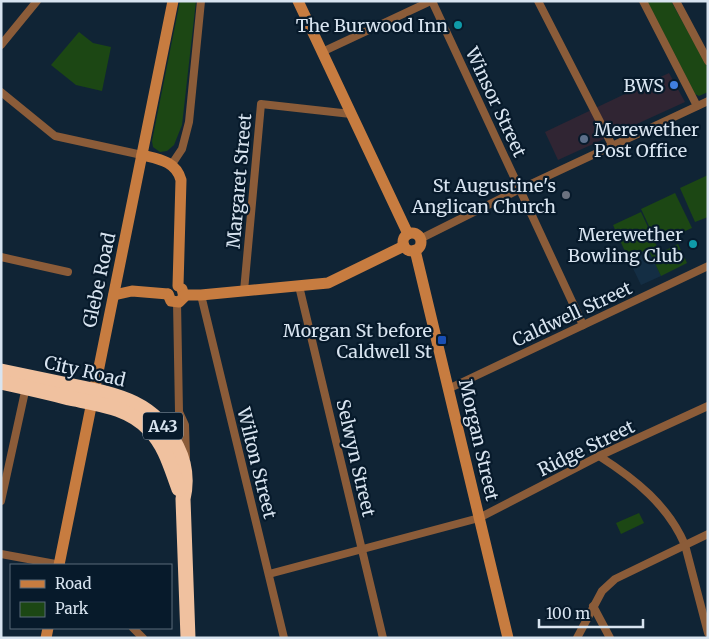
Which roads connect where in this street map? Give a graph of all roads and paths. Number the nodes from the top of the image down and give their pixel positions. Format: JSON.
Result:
{"nodes":[{"id":1,"x":37,"y":1,"type":"edge"},
{"id":2,"x":173,"y":1,"type":"edge"},
{"id":3,"x":201,"y":1,"type":"edge"},
{"id":4,"x":298,"y":1,"type":"edge"},
{"id":5,"x":432,"y":1,"type":"edge"},
{"id":6,"x":538,"y":1,"type":"edge"},
{"id":7,"x":643,"y":1,"type":"edge"},
{"id":8,"x":676,"y":1,"type":"edge"},
{"id":9,"x":1,"y":45,"type":"edge"},
{"id":10,"x":322,"y":52,"type":"junction"},
{"id":11,"x":708,"y":61,"type":"edge"},
{"id":12,"x":1,"y":92,"type":"edge"},
{"id":13,"x":708,"y":101,"type":"edge"},
{"id":14,"x":696,"y":106,"type":"junction"},
{"id":15,"x":351,"y":114,"type":"junction"},
{"id":16,"x":612,"y":145,"type":"junction"},
{"id":17,"x":142,"y":155,"type":"junction"},
{"id":18,"x":172,"y":164,"type":"junction"},
{"id":19,"x":520,"y":189,"type":"junction"},
{"id":20,"x":408,"y":234,"type":"junction"},
{"id":21,"x":417,"y":244,"type":"junction"},
{"id":22,"x":404,"y":246,"type":"junction"},
{"id":23,"x":1,"y":257,"type":"edge"},
{"id":24,"x":708,"y":266,"type":"edge"},
{"id":25,"x":68,"y":272,"type":"dead end"},
{"id":26,"x":299,"y":286,"type":"junction"},
{"id":27,"x":244,"y":291,"type":"junction"},
{"id":28,"x":114,"y":295,"type":"junction"},
{"id":29,"x":180,"y":295,"type":"junction"},
{"id":30,"x":200,"y":295,"type":"junction"},
{"id":31,"x":583,"y":324,"type":"junction"},
{"id":32,"x":1,"y":371,"type":"edge"},
{"id":33,"x":1,"y":382,"type":"edge"},
{"id":34,"x":26,"y":387,"type":"junction"},
{"id":35,"x":448,"y":389,"type":"junction"},
{"id":36,"x":93,"y":397,"type":"junction"},
{"id":37,"x":708,"y":406,"type":"edge"},
{"id":38,"x":599,"y":456,"type":"junction"},
{"id":39,"x":185,"y":492,"type":"junction"},
{"id":40,"x":1,"y":501,"type":"edge"},
{"id":41,"x":479,"y":518,"type":"junction"},
{"id":42,"x":708,"y":534,"type":"edge"},
{"id":43,"x":686,"y":545,"type":"junction"},
{"id":44,"x":362,"y":550,"type":"junction"},
{"id":45,"x":1,"y":554,"type":"edge"},
{"id":46,"x":55,"y":564,"type":"edge"},
{"id":47,"x":60,"y":564,"type":"edge"},
{"id":48,"x":269,"y":574,"type":"junction"},
{"id":49,"x":592,"y":606,"type":"junction"},
{"id":50,"x":134,"y":629,"type":"edge"},
{"id":51,"x":708,"y":633,"type":"edge"},
{"id":52,"x":143,"y":638,"type":"edge"},
{"id":53,"x":188,"y":638,"type":"edge"},
{"id":54,"x":284,"y":638,"type":"edge"},
{"id":55,"x":383,"y":638,"type":"edge"},
{"id":56,"x":508,"y":638,"type":"edge"},
{"id":57,"x":577,"y":638,"type":"edge"},
{"id":58,"x":610,"y":638,"type":"edge"}],
"edges":[{"from":1,"to":9,"type":"street"},
{"from":2,"to":17,"type":"street","name":"Glebe Road"},
{"from":3,"to":18,"type":"street"},
{"from":4,"to":10,"type":"street"},
{"from":5,"to":10,"type":"street"},
{"from":5,"to":19,"type":"street","name":"Winsor Street"},
{"from":6,"to":16,"type":"street"},
{"from":7,"to":14,"type":"street"},
{"from":8,"to":11,"type":"street"},
{"from":10,"to":15,"type":"street"},
{"from":12,"to":17,"type":"street"},
{"from":13,"to":14,"type":"street"},
{"from":14,"to":16,"type":"street"},
{"from":15,"to":20,"type":"street"},
{"from":15,"to":27,"type":"street","name":"Margaret Street"},
{"from":16,"to":19,"type":"street"},
{"from":17,"to":18,"type":"street"},
{"from":17,"to":28,"type":"street","name":"Glebe Road"},
{"from":18,"to":29,"type":"street"},
{"from":19,"to":21,"type":"street"},
{"from":19,"to":31,"type":"street","name":"Winsor Street"},
{"from":20,"to":21,"type":"street"},
{"from":20,"to":22,"type":"street"},
{"from":21,"to":22,"type":"street"},
{"from":21,"to":35,"type":"street","name":"Morgan Street"},
{"from":22,"to":26,"type":"street"},
{"from":23,"to":25,"type":"street"},
{"from":24,"to":31,"type":"street","name":"Caldwell Street"},
{"from":26,"to":27,"type":"street"},
{"from":26,"to":44,"type":"street","name":"Selwyn Street"},
{"from":27,"to":30,"type":"street"},
{"from":28,"to":29,"type":"street"},
{"from":28,"to":36,"type":"street","name":"Glebe Road"},
{"from":29,"to":30,"type":"street"},
{"from":29,"to":39,"type":"street"},
{"from":30,"to":48,"type":"street","name":"Wilton Street"},
{"from":31,"to":35,"type":"street","name":"Caldwell Street"},
{"from":32,"to":36,"type":"highway","name":"City Road","number":"A43"},
{"from":33,"to":34,"type":"highway","number":"A43"},
{"from":34,"to":36,"type":"highway","number":"A43"},
{"from":34,"to":40,"type":"street"},
{"from":35,"to":41,"type":"street","name":"Morgan Street"},
{"from":36,"to":39,"type":"highway","name":"City Road","number":"A43"},
{"from":36,"to":47,"type":"street","name":"Glebe Road"},
{"from":37,"to":38,"type":"street","name":"Ridge Street"},
{"from":38,"to":41,"type":"street","name":"Ridge Street"},
{"from":38,"to":43,"type":"street"},
{"from":39,"to":53,"type":"highway","name":"City Road","number":"A43"},
{"from":41,"to":44,"type":"street","name":"Ridge Street"},
{"from":41,"to":56,"type":"street","name":"Morgan Street"},
{"from":42,"to":43,"type":"street"},
{"from":43,"to":49,"type":"street"},
{"from":43,"to":51,"type":"street"},
{"from":44,"to":48,"type":"street","name":"Ridge Street"},
{"from":44,"to":55,"type":"street","name":"Selwyn Street"},
{"from":45,"to":46,"type":"street"},
{"from":48,"to":54,"type":"street","name":"Wilton Street"},
{"from":49,"to":57,"type":"street"},
{"from":49,"to":58,"type":"street"},
{"from":50,"to":52,"type":"street"}]}
